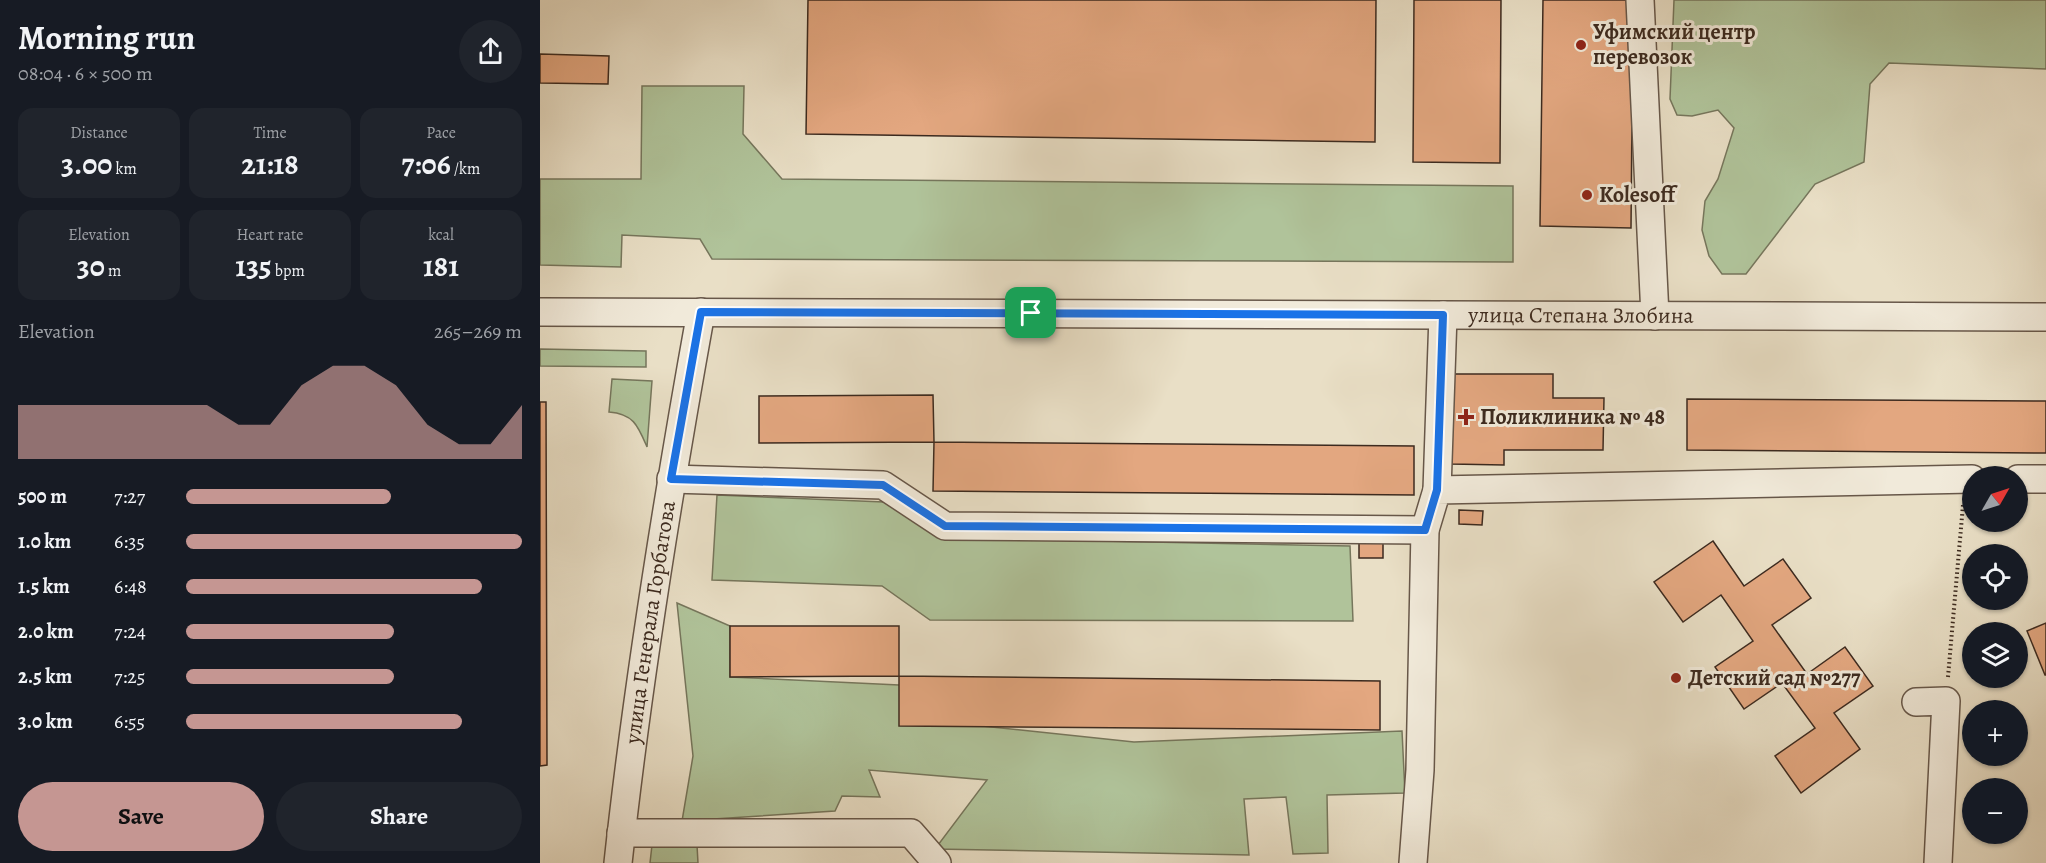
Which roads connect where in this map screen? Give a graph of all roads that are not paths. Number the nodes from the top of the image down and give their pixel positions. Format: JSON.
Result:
{"nodes":[{"id":1,"x":1640,"y":0,"type":"edge"},
{"id":2,"x":540,"y":312,"type":"edge"},
{"id":3,"x":701,"y":312,"type":"junction"},
{"id":4,"x":1443,"y":315,"type":"junction"},
{"id":5,"x":1654,"y":316,"type":"junction"},
{"id":6,"x":2046,"y":317,"type":"edge"},
{"id":7,"x":671,"y":479,"type":"junction"},
{"id":8,"x":1962,"y":479,"type":"edge"},
{"id":9,"x":2028,"y":479,"type":"edge"},
{"id":10,"x":2046,"y":479,"type":"edge"},
{"id":11,"x":1437,"y":490,"type":"junction"},
{"id":12,"x":1425,"y":530,"type":"junction"},
{"id":13,"x":1916,"y":702,"type":"dead end"},
{"id":14,"x":621,"y":833,"type":"junction"},
{"id":15,"x":618,"y":863,"type":"edge"},
{"id":16,"x":937,"y":863,"type":"edge"},
{"id":17,"x":1413,"y":863,"type":"edge"},
{"id":18,"x":1938,"y":863,"type":"edge"}],
"edges":[{"from":1,"to":5,"type":"street"},
{"from":2,"to":3,"type":"street","name":"улица Степана Злобина"},
{"from":3,"to":4,"type":"street","name":"улица Степана Злобина"},
{"from":3,"to":7,"type":"street","name":"улица Генерала Горбатова"},
{"from":4,"to":5,"type":"street","name":"улица Степана Злобина"},
{"from":4,"to":11,"type":"street"},
{"from":5,"to":6,"type":"street","name":"улица Степана Злобина"},
{"from":7,"to":12,"type":"street"},
{"from":7,"to":14,"type":"street","name":"улица Генерала Горбатова"},
{"from":8,"to":11,"type":"street"},
{"from":9,"to":10,"type":"street"},
{"from":11,"to":12,"type":"street"},
{"from":12,"to":17,"type":"street"},
{"from":13,"to":18,"type":"street"},
{"from":14,"to":15,"type":"street","name":"улица Генерала Горбатова"},
{"from":14,"to":16,"type":"street"}]}
